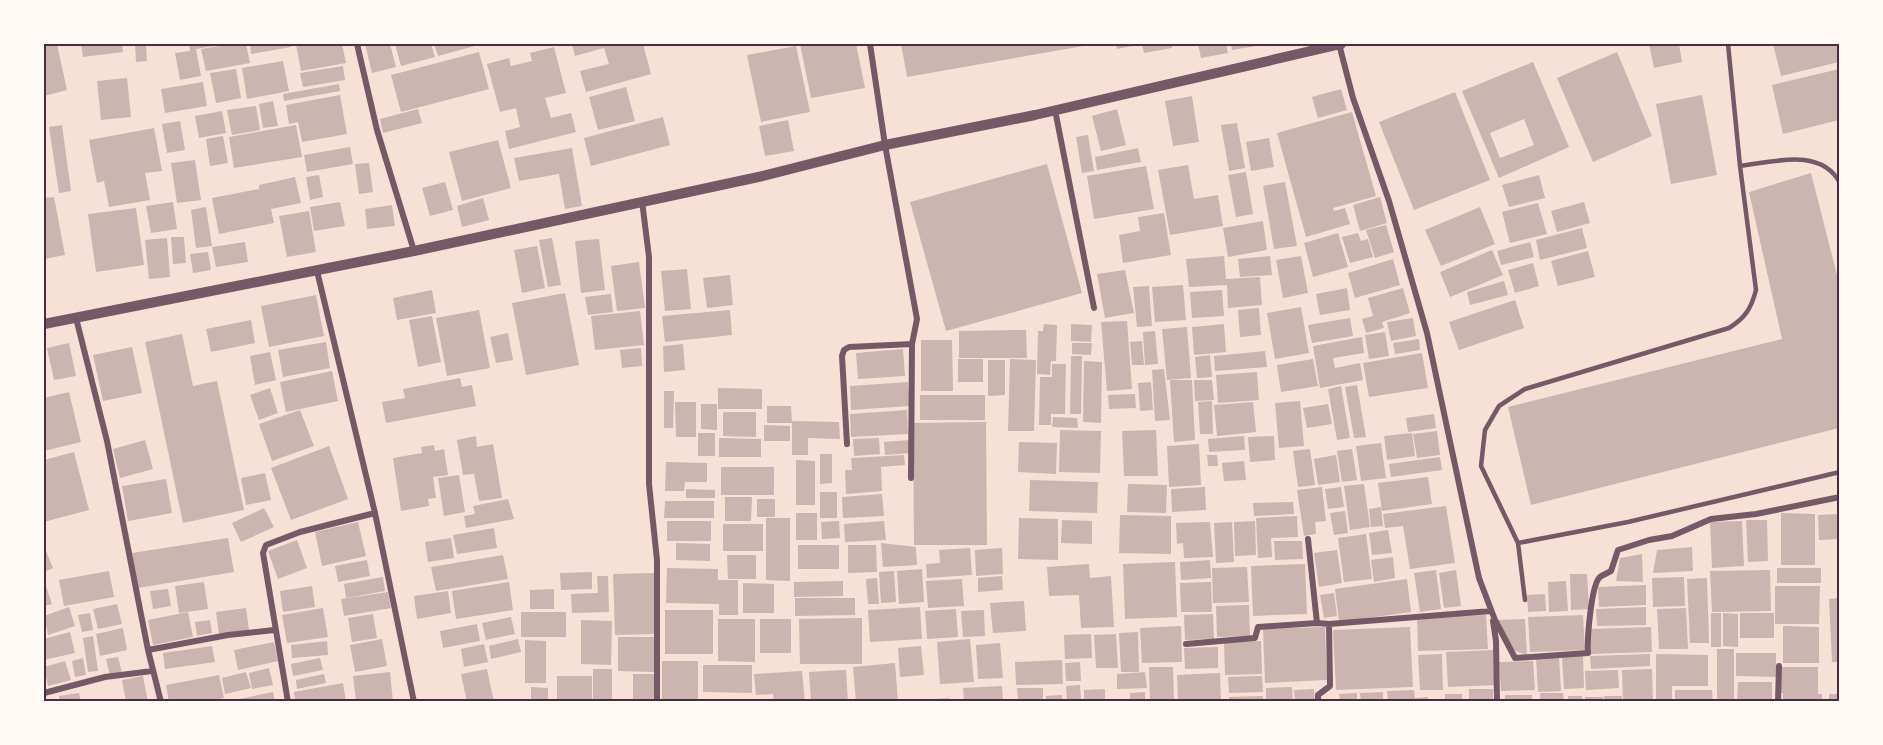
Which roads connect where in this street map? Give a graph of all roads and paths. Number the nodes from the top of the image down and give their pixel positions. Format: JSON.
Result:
{"nodes":[{"id":1,"x":357,"y":44,"type":"edge"},
{"id":2,"x":870,"y":44,"type":"edge"},
{"id":3,"x":1340,"y":44,"type":"edge"},
{"id":4,"x":1728,"y":44,"type":"edge"},
{"id":5,"x":1316,"y":46,"type":"edge"},
{"id":6,"x":1054,"y":110,"type":"junction"},
{"id":7,"x":885,"y":145,"type":"junction"},
{"id":8,"x":1740,"y":166,"type":"junction"},
{"id":9,"x":1839,"y":183,"type":"edge"},
{"id":10,"x":642,"y":201,"type":"junction"},
{"id":11,"x":414,"y":251,"type":"junction"},
{"id":12,"x":317,"y":271,"type":"junction"},
{"id":13,"x":1094,"y":308,"type":"dead end"},
{"id":14,"x":76,"y":318,"type":"junction"},
{"id":15,"x":44,"y":324,"type":"edge"},
{"id":16,"x":912,"y":344,"type":"junction"},
{"id":17,"x":847,"y":444,"type":"dead end"},
{"id":18,"x":1839,"y":472,"type":"edge"},
{"id":19,"x":910,"y":478,"type":"dead end"},
{"id":20,"x":1839,"y":497,"type":"edge"},
{"id":21,"x":375,"y":513,"type":"junction"},
{"id":22,"x":1308,"y":539,"type":"dead end"},
{"id":23,"x":1518,"y":543,"type":"junction"},
{"id":24,"x":1525,"y":600,"type":"dead end"},
{"id":25,"x":1491,"y":611,"type":"junction"},
{"id":26,"x":1317,"y":623,"type":"junction"},
{"id":27,"x":1329,"y":624,"type":"junction"},
{"id":28,"x":274,"y":630,"type":"junction"},
{"id":29,"x":1185,"y":644,"type":"dead end"},
{"id":30,"x":148,"y":650,"type":"junction"},
{"id":31,"x":1779,"y":666,"type":"dead end"},
{"id":32,"x":152,"y":671,"type":"junction"},
{"id":33,"x":44,"y":693,"type":"edge"},
{"id":34,"x":161,"y":702,"type":"edge"},
{"id":35,"x":288,"y":702,"type":"edge"},
{"id":36,"x":414,"y":702,"type":"edge"},
{"id":37,"x":657,"y":702,"type":"edge"},
{"id":38,"x":1318,"y":702,"type":"edge"},
{"id":39,"x":1497,"y":702,"type":"edge"},
{"id":40,"x":1778,"y":702,"type":"edge"}],
"edges":[{"from":1,"to":11,"type":"street"},
{"from":2,"to":7,"type":"street"},
{"from":3,"to":5,"type":"street"},
{"from":3,"to":25,"type":"street"},
{"from":4,"to":8,"type":"lane"},
{"from":5,"to":6,"type":"street"},
{"from":6,"to":7,"type":"street"},
{"from":6,"to":13,"type":"street"},
{"from":7,"to":10,"type":"street"},
{"from":7,"to":16,"type":"street"},
{"from":8,"to":9,"type":"lane"},
{"from":8,"to":23,"type":"lane"},
{"from":10,"to":11,"type":"street"},
{"from":10,"to":37,"type":"street"},
{"from":11,"to":12,"type":"street"},
{"from":12,"to":14,"type":"street"},
{"from":12,"to":21,"type":"street"},
{"from":14,"to":15,"type":"street"},
{"from":14,"to":30,"type":"street"},
{"from":16,"to":17,"type":"street"},
{"from":16,"to":19,"type":"street"},
{"from":18,"to":23,"type":"lane"},
{"from":20,"to":25,"type":"street"},
{"from":21,"to":28,"type":"street"},
{"from":21,"to":36,"type":"street"},
{"from":22,"to":26,"type":"street"},
{"from":23,"to":24,"type":"lane"},
{"from":25,"to":27,"type":"street"},
{"from":25,"to":39,"type":"street"},
{"from":26,"to":27,"type":"street"},
{"from":26,"to":29,"type":"street"},
{"from":27,"to":38,"type":"street"},
{"from":28,"to":30,"type":"street"},
{"from":28,"to":35,"type":"street"},
{"from":30,"to":32,"type":"street"},
{"from":31,"to":40,"type":"street"},
{"from":32,"to":33,"type":"street"},
{"from":32,"to":34,"type":"street"}]}
